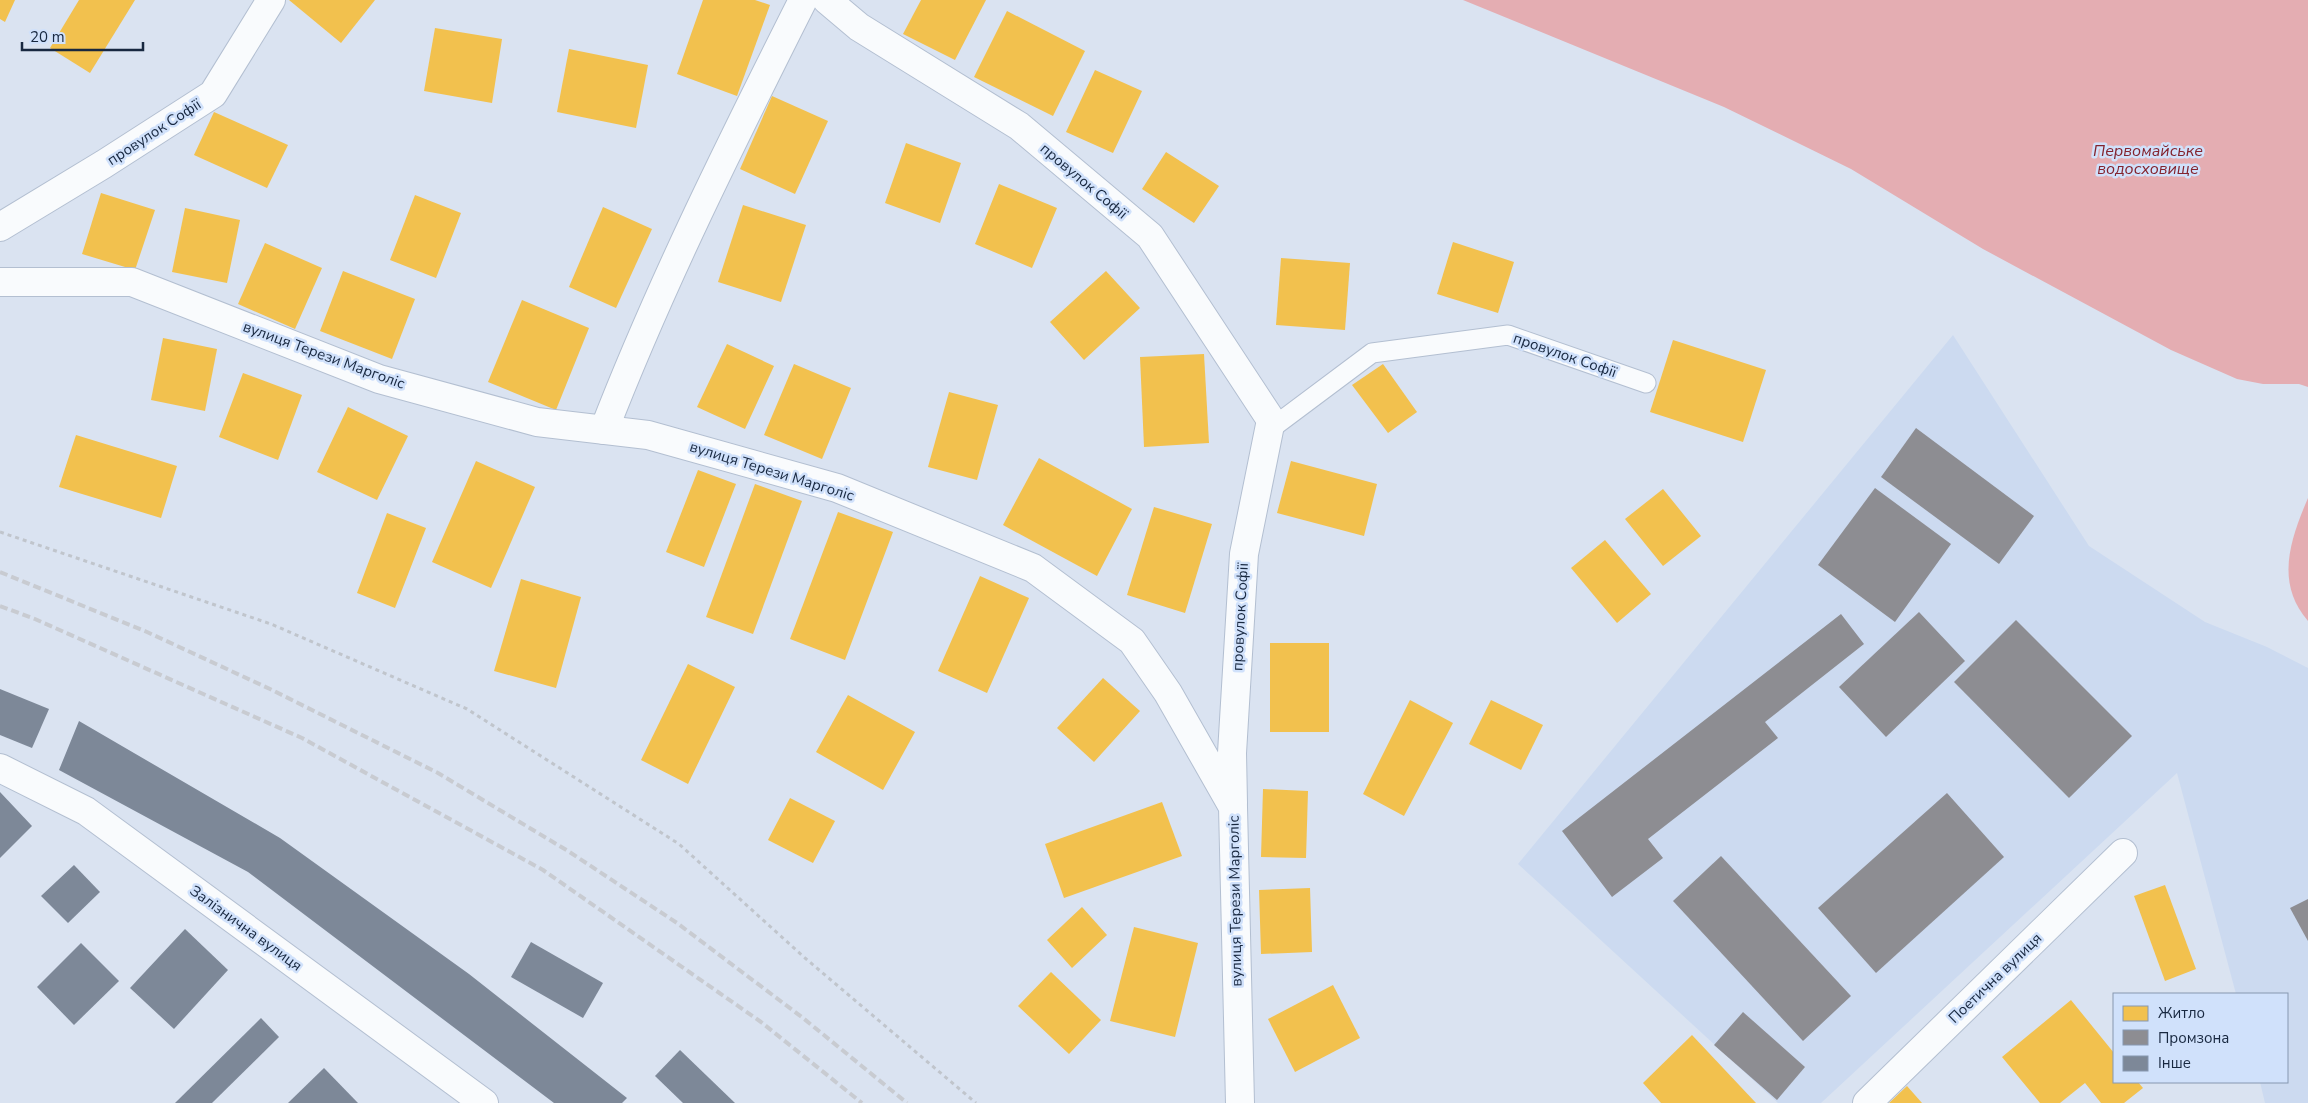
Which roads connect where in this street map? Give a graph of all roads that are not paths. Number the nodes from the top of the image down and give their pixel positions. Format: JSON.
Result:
{"nodes":[{"id":1,"x":271,"y":0,"type":"edge"},
{"id":2,"x":803,"y":0,"type":"edge"},
{"id":3,"x":827,"y":0,"type":"edge"},
{"id":4,"x":0,"y":227,"type":"edge"},
{"id":5,"x":0,"y":282,"type":"edge"},
{"id":6,"x":1646,"y":384,"type":"dead end"},
{"id":7,"x":604,"y":430,"type":"junction"},
{"id":8,"x":1269,"y":430,"type":"junction"},
{"id":9,"x":0,"y":768,"type":"edge"},
{"id":10,"x":1233,"y":807,"type":"junction"},
{"id":11,"x":2123,"y":853,"type":"dead end"},
{"id":12,"x":484,"y":1103,"type":"edge"},
{"id":13,"x":1240,"y":1103,"type":"edge"},
{"id":14,"x":1867,"y":1103,"type":"edge"}],
"edges":[{"from":1,"to":4,"type":"street","name":"провулок Софії"},
{"from":2,"to":7,"type":"street"},
{"from":3,"to":8,"type":"street","name":"провулок Софії"},
{"from":5,"to":7,"type":"street","name":"вулиця Терези Марголіс"},
{"from":6,"to":8,"type":"lane","name":"провулок Софії"},
{"from":7,"to":10,"type":"street","name":"вулиця Терези Марголіс"},
{"from":8,"to":10,"type":"street","name":"провулок Софії"},
{"from":9,"to":12,"type":"street","name":"Залізнична вулиця"},
{"from":10,"to":13,"type":"street","name":"вулиця Терези Марголіс"},
{"from":11,"to":14,"type":"street","name":"Поетична вулиця"}]}
